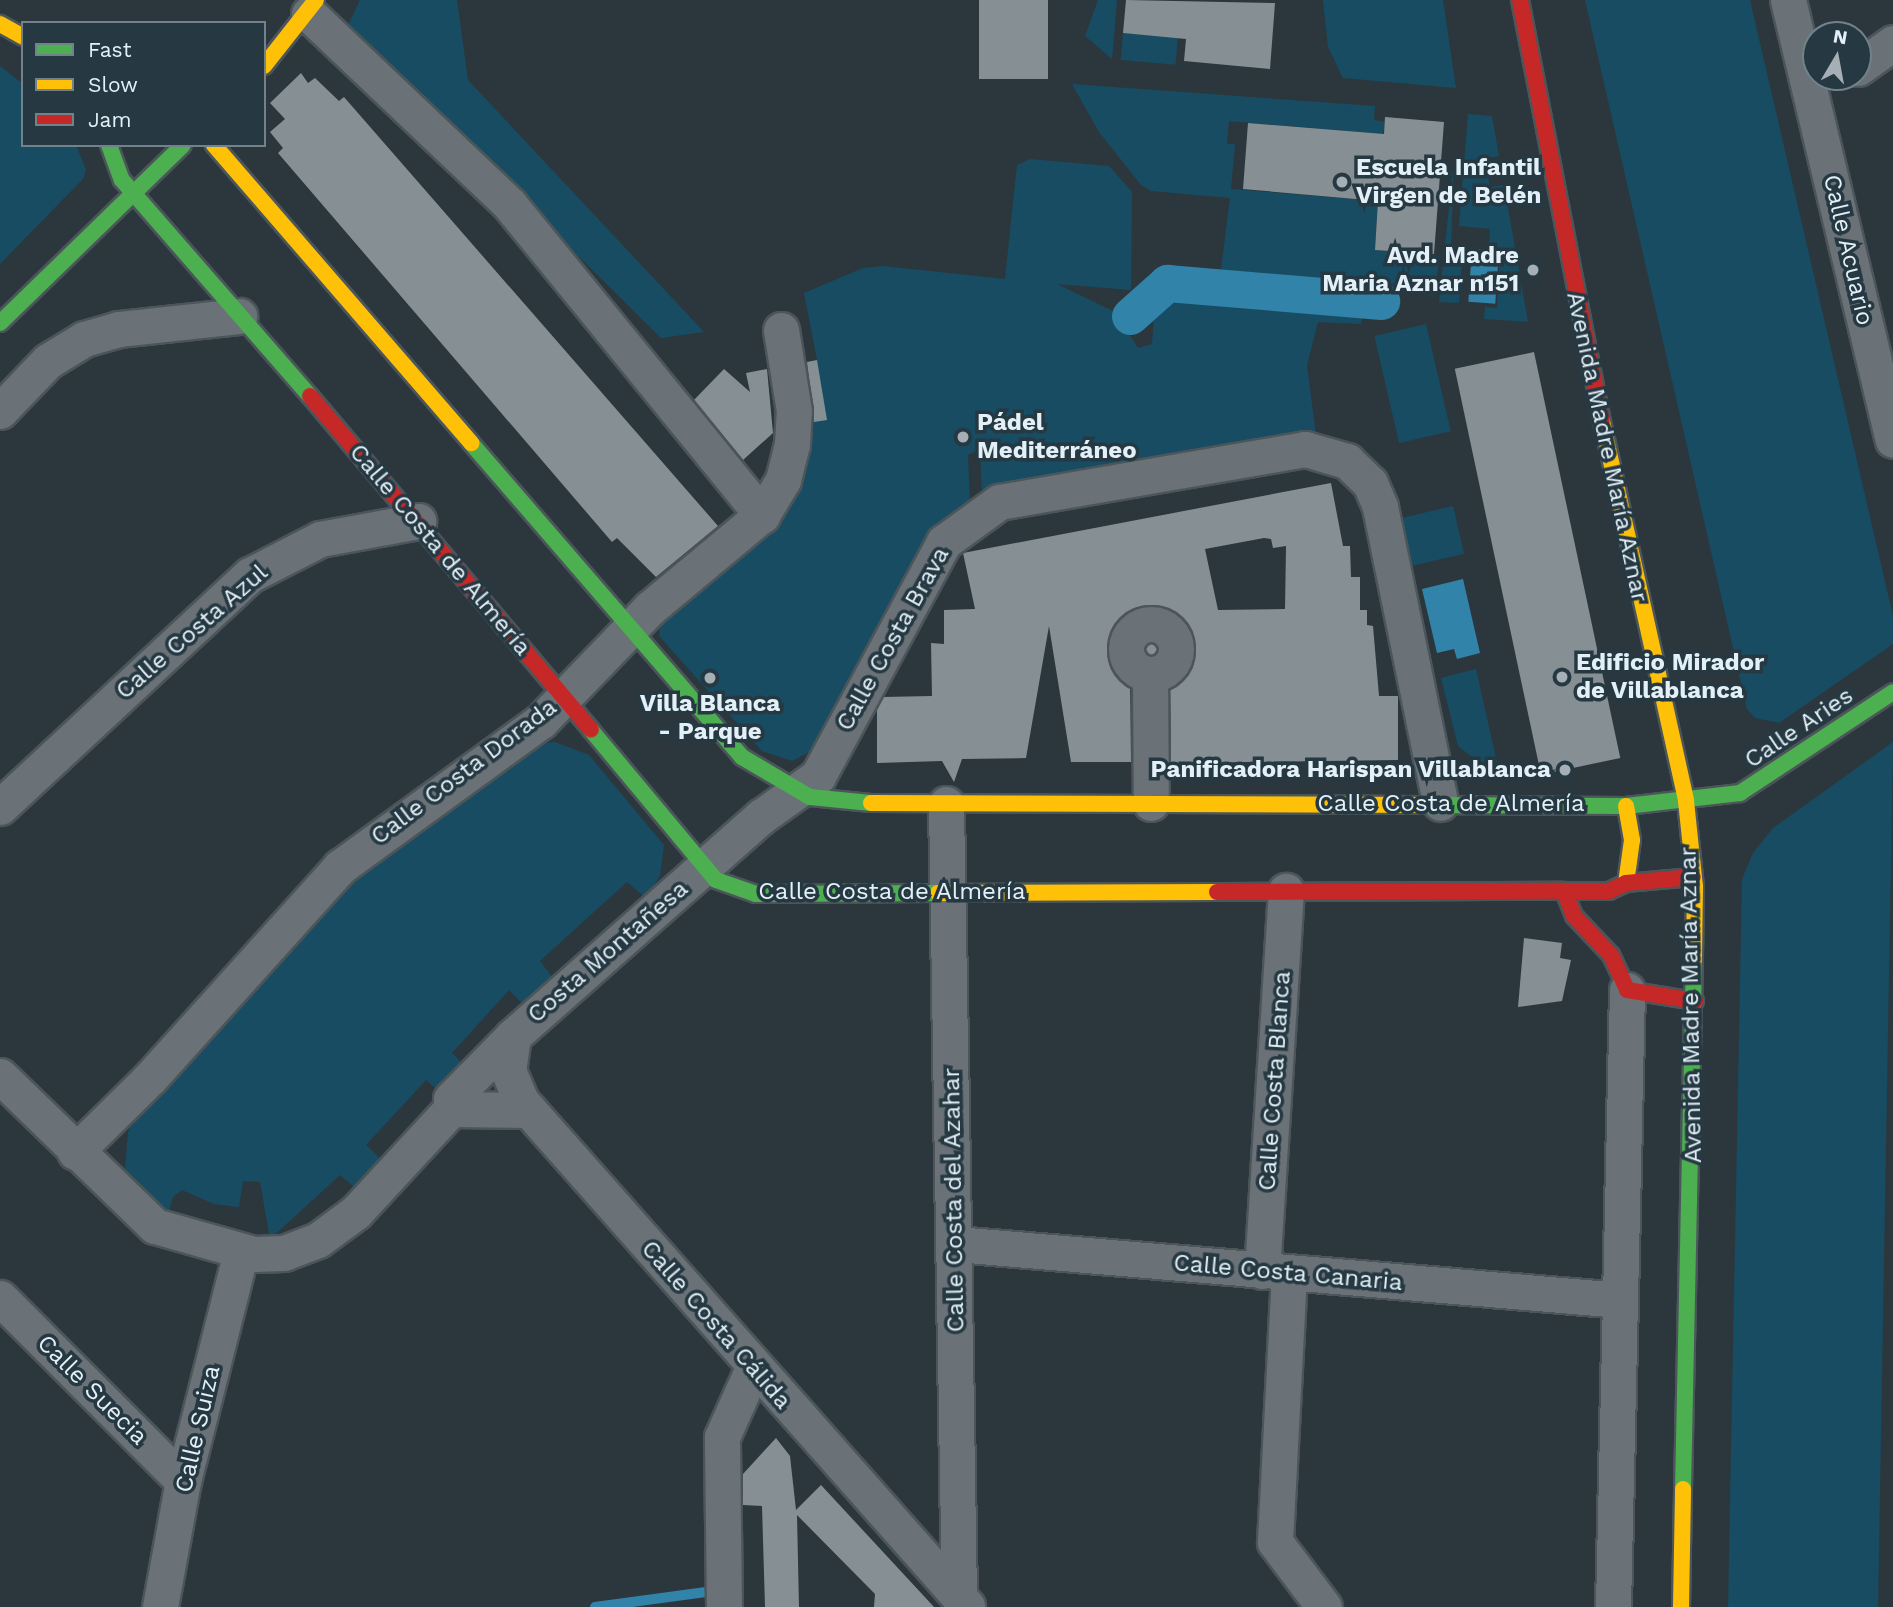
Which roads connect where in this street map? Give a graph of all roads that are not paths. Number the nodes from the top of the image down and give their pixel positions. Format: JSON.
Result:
{"nodes":[{"id":1,"x":1520,"y":0,"type":"edge"},
{"id":2,"x":1788,"y":0,"type":"edge"},
{"id":3,"x":312,"y":7,"type":"edge"},
{"id":4,"x":0,"y":24,"type":"edge"},
{"id":5,"x":21,"y":36,"type":"edge"},
{"id":6,"x":1893,"y":43,"type":"edge"},
{"id":7,"x":1872,"y":58,"type":"edge"},
{"id":8,"x":266,"y":64,"type":"edge"},
{"id":9,"x":1826,"y":91,"type":"edge"},
{"id":10,"x":1811,"y":102,"type":"junction"},
{"id":11,"x":110,"y":147,"type":"edge"},
{"id":12,"x":179,"y":147,"type":"edge"},
{"id":13,"x":216,"y":147,"type":"edge"},
{"id":14,"x":131,"y":191,"type":"junction"},
{"id":15,"x":239,"y":316,"type":"junction"},
{"id":16,"x":0,"y":323,"type":"edge"},
{"id":17,"x":780,"y":330,"type":"dead end"},
{"id":18,"x":0,"y":411,"type":"edge"},
{"id":19,"x":1893,"y":440,"type":"edge"},
{"id":20,"x":762,"y":515,"type":"junction"},
{"id":21,"x":418,"y":520,"type":"junction"},
{"id":22,"x":632,"y":629,"type":"junction"},
{"id":23,"x":1150,"y":675,"type":"dead end"},
{"id":24,"x":1893,"y":692,"type":"edge"},
{"id":25,"x":565,"y":697,"type":"junction"},
{"id":26,"x":797,"y":792,"type":"junction"},
{"id":27,"x":1686,"y":801,"type":"junction"},
{"id":28,"x":946,"y":803,"type":"junction"},
{"id":29,"x":1151,"y":803,"type":"junction"},
{"id":30,"x":1440,"y":803,"type":"junction"},
{"id":31,"x":1626,"y":806,"type":"junction"},
{"id":32,"x":0,"y":807,"type":"edge"},
{"id":33,"x":703,"y":867,"type":"junction"},
{"id":34,"x":1693,"y":877,"type":"junction"},
{"id":35,"x":1626,"y":883,"type":"junction"},
{"id":36,"x":1286,"y":891,"type":"junction"},
{"id":37,"x":1564,"y":891,"type":"junction"},
{"id":38,"x":947,"y":894,"type":"junction"},
{"id":39,"x":1627,"y":990,"type":"junction"},
{"id":40,"x":1695,"y":1001,"type":"junction"},
{"id":41,"x":513,"y":1036,"type":"junction"},
{"id":42,"x":0,"y":1076,"type":"edge"},
{"id":43,"x":451,"y":1109,"type":"junction"},
{"id":44,"x":529,"y":1110,"type":"junction"},
{"id":45,"x":75,"y":1152,"type":"junction"},
{"id":46,"x":956,"y":1244,"type":"junction"},
{"id":47,"x":241,"y":1252,"type":"junction"},
{"id":48,"x":1276,"y":1273,"type":"junction"},
{"id":49,"x":0,"y":1298,"type":"edge"},
{"id":50,"x":1620,"y":1300,"type":"junction"},
{"id":51,"x":753,"y":1368,"type":"junction"},
{"id":52,"x":183,"y":1480,"type":"junction"},
{"id":53,"x":964,"y":1602,"type":"edge"},
{"id":54,"x":160,"y":1607,"type":"edge"},
{"id":55,"x":724,"y":1607,"type":"edge"},
{"id":56,"x":1324,"y":1607,"type":"edge"},
{"id":57,"x":1613,"y":1607,"type":"edge"},
{"id":58,"x":1681,"y":1607,"type":"edge"}],
"edges":[{"from":1,"to":27,"type":"street","name":"Avenida Madre María Aznar"},
{"from":2,"to":10,"type":"street","name":"Calle Acuario"},
{"from":3,"to":8,"type":"street"},
{"from":3,"to":20,"type":"street"},
{"from":4,"to":5,"type":"street"},
{"from":6,"to":7,"type":"street"},
{"from":9,"to":10,"type":"street"},
{"from":10,"to":19,"type":"street","name":"Calle Acuario"},
{"from":11,"to":14,"type":"street","name":"Calle Costa de Almería"},
{"from":12,"to":14,"type":"street"},
{"from":13,"to":22,"type":"street","name":"Calle Costa de Almería"},
{"from":14,"to":15,"type":"street","name":"Calle Costa de Almería"},
{"from":14,"to":16,"type":"street"},
{"from":15,"to":18,"type":"street"},
{"from":15,"to":21,"type":"street","name":"Calle Costa de Almería"},
{"from":17,"to":20,"type":"street","name":"Calle Costa Dorada"},
{"from":20,"to":22,"type":"street","name":"Calle Costa Dorada"},
{"from":21,"to":25,"type":"street","name":"Calle Costa de Almería"},
{"from":21,"to":32,"type":"street","name":"Calle Costa Azul"},
{"from":22,"to":25,"type":"street","name":"Calle Costa Dorada"},
{"from":22,"to":26,"type":"street","name":"Calle Costa de Almería"},
{"from":23,"to":29,"type":"street"},
{"from":24,"to":27,"type":"street","name":"Calle Aries"},
{"from":25,"to":33,"type":"street","name":"Calle Costa de Almería"},
{"from":25,"to":45,"type":"street","name":"Calle Costa Dorada"},
{"from":26,"to":28,"type":"street","name":"Calle Costa de Almería"},
{"from":26,"to":30,"type":"street","name":"Calle Costa Brava"},
{"from":26,"to":33,"type":"street","name":"Calle Costa Brava"},
{"from":27,"to":31,"type":"street","name":"Calle Costa de Almería"},
{"from":27,"to":34,"type":"street","name":"Avenida Madre María Aznar"},
{"from":28,"to":29,"type":"street","name":"Calle Costa de Almería"},
{"from":28,"to":38,"type":"street","name":"Calle Costa del Azahar"},
{"from":29,"to":30,"type":"street","name":"Calle Costa de Almería"},
{"from":30,"to":31,"type":"street","name":"Calle Costa de Almería"},
{"from":31,"to":35,"type":"street"},
{"from":33,"to":38,"type":"street","name":"Calle Costa de Almería"},
{"from":33,"to":41,"type":"street","name":"Costa Montañesa"},
{"from":34,"to":35,"type":"street","name":"Calle Costa de Almería"},
{"from":34,"to":40,"type":"street","name":"Avenida Madre María Aznar"},
{"from":35,"to":37,"type":"street","name":"Calle Costa de Almería"},
{"from":36,"to":37,"type":"street","name":"Calle Costa de Almería"},
{"from":36,"to":38,"type":"street","name":"Calle Costa de Almería"},
{"from":36,"to":48,"type":"street","name":"Calle Costa Blanca"},
{"from":37,"to":39,"type":"street"},
{"from":38,"to":46,"type":"street","name":"Calle Costa del Azahar"},
{"from":39,"to":40,"type":"street"},
{"from":39,"to":50,"type":"street"},
{"from":40,"to":58,"type":"street","name":"Avenida Madre María Aznar"},
{"from":41,"to":43,"type":"street","name":"Costa Montañesa"},
{"from":41,"to":44,"type":"street","name":"Calle Costa Cálida"},
{"from":42,"to":45,"type":"street","name":"Costa Montañesa"},
{"from":43,"to":44,"type":"street"},
{"from":43,"to":47,"type":"street","name":"Costa Montañesa"},
{"from":44,"to":51,"type":"street","name":"Calle Costa Cálida"},
{"from":45,"to":47,"type":"street","name":"Costa Montañesa"},
{"from":46,"to":48,"type":"street","name":"Calle Costa Canaria"},
{"from":46,"to":53,"type":"street","name":"Calle Costa del Azahar"},
{"from":47,"to":52,"type":"street","name":"Calle Suiza"},
{"from":48,"to":50,"type":"street","name":"Calle Costa Canaria"},
{"from":48,"to":56,"type":"street","name":"Calle Costa Blanca"},
{"from":49,"to":52,"type":"street","name":"Calle Suecia"},
{"from":50,"to":57,"type":"street"},
{"from":51,"to":53,"type":"street","name":"Calle Costa Cálida"},
{"from":51,"to":55,"type":"street"},
{"from":52,"to":54,"type":"street","name":"Calle Suiza"}]}
